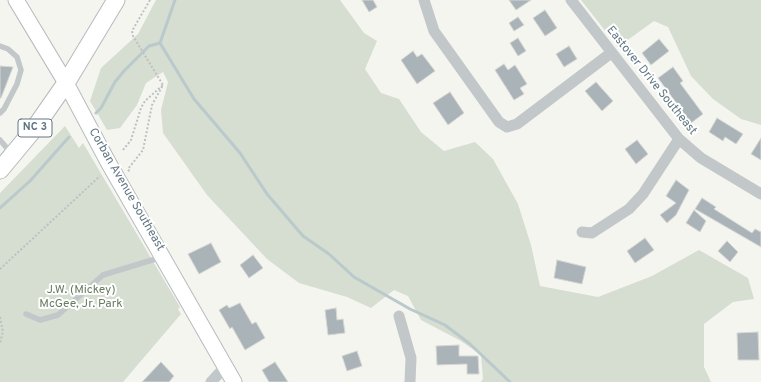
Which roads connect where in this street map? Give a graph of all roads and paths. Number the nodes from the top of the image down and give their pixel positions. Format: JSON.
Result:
{"nodes":[{"id":1,"x":16,"y":0,"type":"edge"},
{"id":2,"x":116,"y":0,"type":"edge"},
{"id":3,"x":150,"y":0,"type":"edge"},
{"id":4,"x":424,"y":0,"type":"edge"},
{"id":5,"x":571,"y":0,"type":"edge"},
{"id":6,"x":0,"y":46,"type":"edge"},
{"id":7,"x":611,"y":53,"type":"junction"},
{"id":8,"x":66,"y":83,"type":"junction"},
{"id":9,"x":163,"y":85,"type":"junction"},
{"id":10,"x":0,"y":113,"type":"edge"},
{"id":11,"x":679,"y":139,"type":"junction"},
{"id":12,"x":0,"y":140,"type":"edge"},
{"id":13,"x":124,"y":150,"type":"dead end"},
{"id":14,"x":13,"y":155,"type":"junction"},
{"id":15,"x":0,"y":170,"type":"edge"},
{"id":16,"x":130,"y":175,"type":"dead end"},
{"id":17,"x":100,"y":176,"type":"dead end"},
{"id":18,"x":761,"y":194,"type":"edge"},
{"id":19,"x":582,"y":232,"type":"dead end"},
{"id":20,"x":164,"y":257,"type":"junction"},
{"id":21,"x":0,"y":269,"type":"edge"},
{"id":22,"x":26,"y":314,"type":"dead end"},
{"id":23,"x":399,"y":316,"type":"dead end"},
{"id":24,"x":0,"y":317,"type":"edge"},
{"id":25,"x":0,"y":343,"type":"edge"},
{"id":26,"x":225,"y":367,"type":"junction"},
{"id":27,"x":211,"y":382,"type":"edge"},
{"id":28,"x":234,"y":382,"type":"edge"},
{"id":29,"x":410,"y":382,"type":"edge"}],
"edges":[{"from":1,"to":8,"type":"main road","name":"Corban Avenue Southeast"},
{"from":2,"to":8,"type":"main road","number":"NC 3"},
{"from":3,"to":9,"type":"path"},
{"from":4,"to":7,"type":"street"},
{"from":5,"to":7,"type":"street","name":"Eastover Drive Southeast"},
{"from":6,"to":10,"type":"lane"},
{"from":7,"to":11,"type":"street","name":"Eastover Drive Southeast"},
{"from":8,"to":14,"type":"main road","number":"NC 3"},
{"from":8,"to":20,"type":"main road","name":"Corban Avenue Southeast"},
{"from":9,"to":13,"type":"path"},
{"from":9,"to":16,"type":"path"},
{"from":11,"to":18,"type":"street","name":"Eastover Drive Southeast"},
{"from":11,"to":19,"type":"street"},
{"from":12,"to":14,"type":"lane"},
{"from":14,"to":15,"type":"main road","number":"NC 3"},
{"from":17,"to":21,"type":"path"},
{"from":20,"to":22,"type":"lane"},
{"from":20,"to":26,"type":"main road","name":"Corban Avenue Southeast"},
{"from":23,"to":29,"type":"street"},
{"from":24,"to":25,"type":"path"},
{"from":26,"to":27,"type":"street"},
{"from":26,"to":28,"type":"main road","name":"Corban Avenue Southeast"}]}
